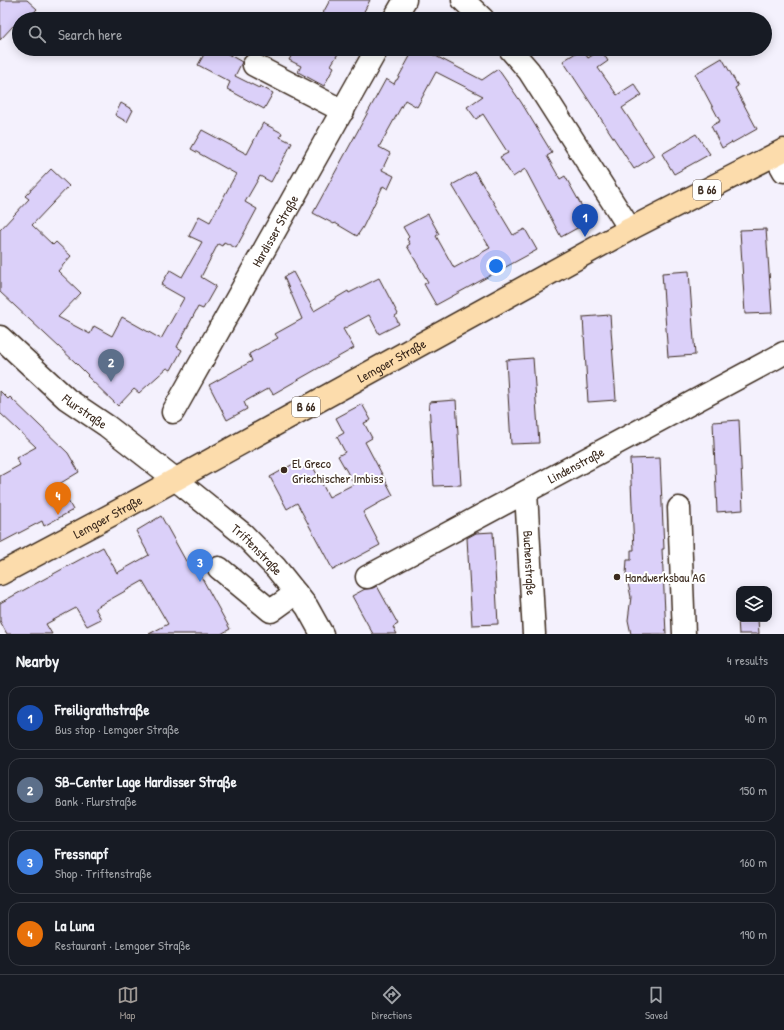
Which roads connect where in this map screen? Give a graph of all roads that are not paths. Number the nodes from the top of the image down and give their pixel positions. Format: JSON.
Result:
{"nodes":[{"id":1,"x":405,"y":0,"type":"edge"},
{"id":2,"x":463,"y":0,"type":"edge"},
{"id":3,"x":398,"y":12,"type":"edge"},
{"id":4,"x":476,"y":12,"type":"edge"},
{"id":5,"x":373,"y":56,"type":"edge"},
{"id":6,"x":516,"y":56,"type":"edge"},
{"id":7,"x":254,"y":65,"type":"dead end"},
{"id":8,"x":343,"y":111,"type":"junction"},
{"id":9,"x":781,"y":159,"type":"edge"},
{"id":10,"x":630,"y":229,"type":"junction"},
{"id":11,"x":0,"y":337,"type":"edge"},
{"id":12,"x":781,"y":360,"type":"edge"},
{"id":13,"x":173,"y":412,"type":"dead end"},
{"id":14,"x":175,"y":479,"type":"junction"},
{"id":15,"x":526,"y":492,"type":"junction"},
{"id":16,"x":678,"y":508,"type":"dead end"},
{"id":17,"x":220,"y":568,"type":"dead end"},
{"id":18,"x":0,"y":574,"type":"edge"},
{"id":19,"x":367,"y":577,"type":"dead end"},
{"id":20,"x":296,"y":593,"type":"junction"},
{"id":21,"x":322,"y":634,"type":"edge"},
{"id":22,"x":534,"y":634,"type":"edge"},
{"id":23,"x":684,"y":634,"type":"edge"}],
"edges":[{"from":1,"to":3,"type":"street"},
{"from":2,"to":4,"type":"street"},
{"from":5,"to":8,"type":"street","name":"Hardisser Straße"},
{"from":6,"to":10,"type":"street"},
{"from":7,"to":8,"type":"street"},
{"from":8,"to":13,"type":"street","name":"Hardisser Straße"},
{"from":9,"to":10,"type":"main road","name":"Lemgoer Straße","number":"B 66"},
{"from":10,"to":14,"type":"main road","name":"Lemgoer Straße","number":"B 66"},
{"from":11,"to":14,"type":"street","name":"Flurstraße"},
{"from":12,"to":15,"type":"street","name":"Lindenstraße"},
{"from":14,"to":18,"type":"main road","name":"Lemgoer Straße","number":"B 66"},
{"from":14,"to":20,"type":"street","name":"Triftenstraße"},
{"from":15,"to":19,"type":"street","name":"Lindenstraße"},
{"from":15,"to":22,"type":"street","name":"Buchenstraße"},
{"from":16,"to":23,"type":"street"},
{"from":17,"to":20,"type":"street"},
{"from":20,"to":21,"type":"street","name":"Triftenstraße"}]}
